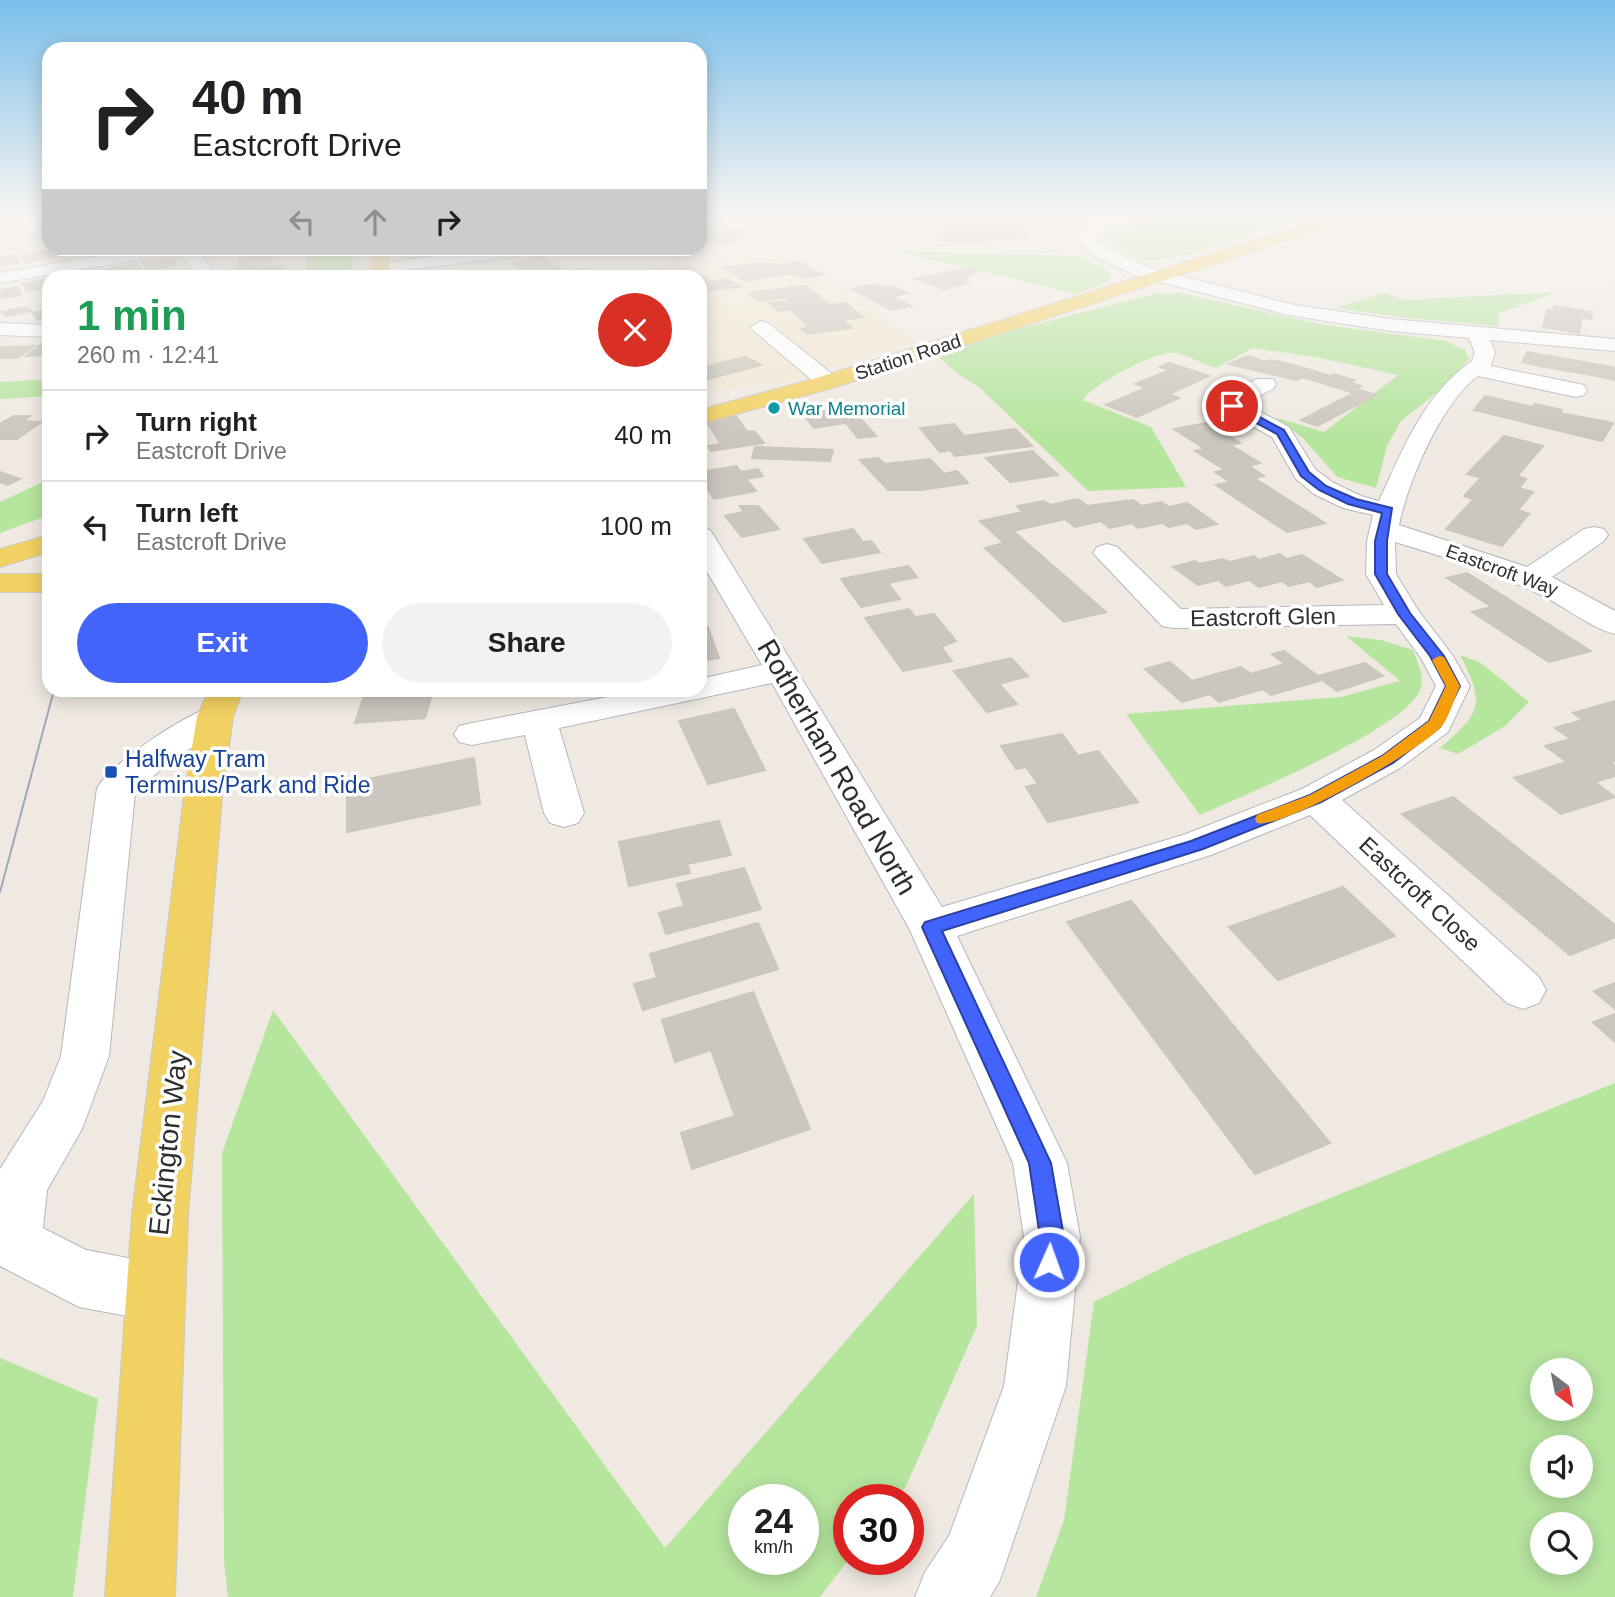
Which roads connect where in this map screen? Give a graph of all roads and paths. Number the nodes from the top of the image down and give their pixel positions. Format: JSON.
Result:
{"nodes":[{"id":1,"x":1123,"y":289,"type":"edge"},
{"id":2,"x":1205,"y":289,"type":"edge"},
{"id":3,"x":761,"y":327,"type":"dead end"},
{"id":4,"x":0,"y":329,"type":"edge"},
{"id":5,"x":42,"y":331,"type":"edge"},
{"id":6,"x":1476,"y":332,"type":"junction"},
{"id":7,"x":1615,"y":345,"type":"edge"},
{"id":8,"x":1474,"y":369,"type":"junction"},
{"id":9,"x":828,"y":382,"type":"junction"},
{"id":10,"x":1265,"y":384,"type":"dead end"},
{"id":11,"x":1576,"y":390,"type":"dead end"},
{"id":12,"x":707,"y":415,"type":"edge"},
{"id":13,"x":1386,"y":520,"type":"junction"},
{"id":14,"x":1594,"y":535,"type":"dead end"},
{"id":15,"x":42,"y":545,"type":"edge"},
{"id":16,"x":707,"y":548,"type":"edge"},
{"id":17,"x":1107,"y":553,"type":"dead end"},
{"id":18,"x":0,"y":558,"type":"edge"},
{"id":19,"x":1532,"y":577,"type":"junction"},
{"id":20,"x":0,"y":583,"type":"edge"},
{"id":21,"x":42,"y":583,"type":"edge"},
{"id":22,"x":1405,"y":614,"type":"junction"},
{"id":23,"x":1615,"y":625,"type":"edge"},
{"id":24,"x":782,"y":671,"type":"junction"},
{"id":25,"x":707,"y":687,"type":"edge"},
{"id":26,"x":221,"y":697,"type":"edge"},
{"id":27,"x":637,"y":697,"type":"edge"},
{"id":28,"x":553,"y":708,"type":"edge"},
{"id":29,"x":472,"y":734,"type":"dead end"},
{"id":30,"x":1316,"y":798,"type":"junction"},
{"id":31,"x":564,"y":813,"type":"dead end"},
{"id":32,"x":931,"y":927,"type":"junction"},
{"id":33,"x":1523,"y":990,"type":"dead end"},
{"id":34,"x":154,"y":1292,"type":"junction"},
{"id":35,"x":140,"y":1597,"type":"edge"},
{"id":36,"x":950,"y":1597,"type":"edge"}],
"edges":[{"from":1,"to":9,"type":"main road","name":"Station Road"},
{"from":2,"to":6,"type":"street"},
{"from":3,"to":9,"type":"street"},
{"from":4,"to":5,"type":"street"},
{"from":6,"to":7,"type":"street"},
{"from":6,"to":8,"type":"street"},
{"from":8,"to":11,"type":"street"},
{"from":8,"to":13,"type":"street"},
{"from":9,"to":12,"type":"main road","name":"Station Road"},
{"from":10,"to":13,"type":"street","name":"Eastcroft Way"},
{"from":13,"to":19,"type":"street","name":"Eastcroft Way"},
{"from":13,"to":22,"type":"street"},
{"from":14,"to":19,"type":"street"},
{"from":15,"to":18,"type":"main road"},
{"from":16,"to":24,"type":"street","name":"Rotherham Road North"},
{"from":17,"to":22,"type":"street","name":"Eastcroft Glen"},
{"from":19,"to":23,"type":"street","name":"Eastcroft Way"},
{"from":20,"to":21,"type":"main road"},
{"from":22,"to":30,"type":"street"},
{"from":24,"to":25,"type":"street"},
{"from":24,"to":32,"type":"street","name":"Rotherham Road North"},
{"from":26,"to":34,"type":"main road","name":"Eckington Way"},
{"from":26,"to":34,"type":"street"},
{"from":27,"to":28,"type":"street"},
{"from":28,"to":29,"type":"street"},
{"from":28,"to":31,"type":"street"},
{"from":30,"to":32,"type":"street"},
{"from":30,"to":33,"type":"street","name":"Eastcroft Close"},
{"from":32,"to":36,"type":"street","name":"Rotherham Road North"},
{"from":34,"to":35,"type":"main road","name":"Eckington Way"}]}
